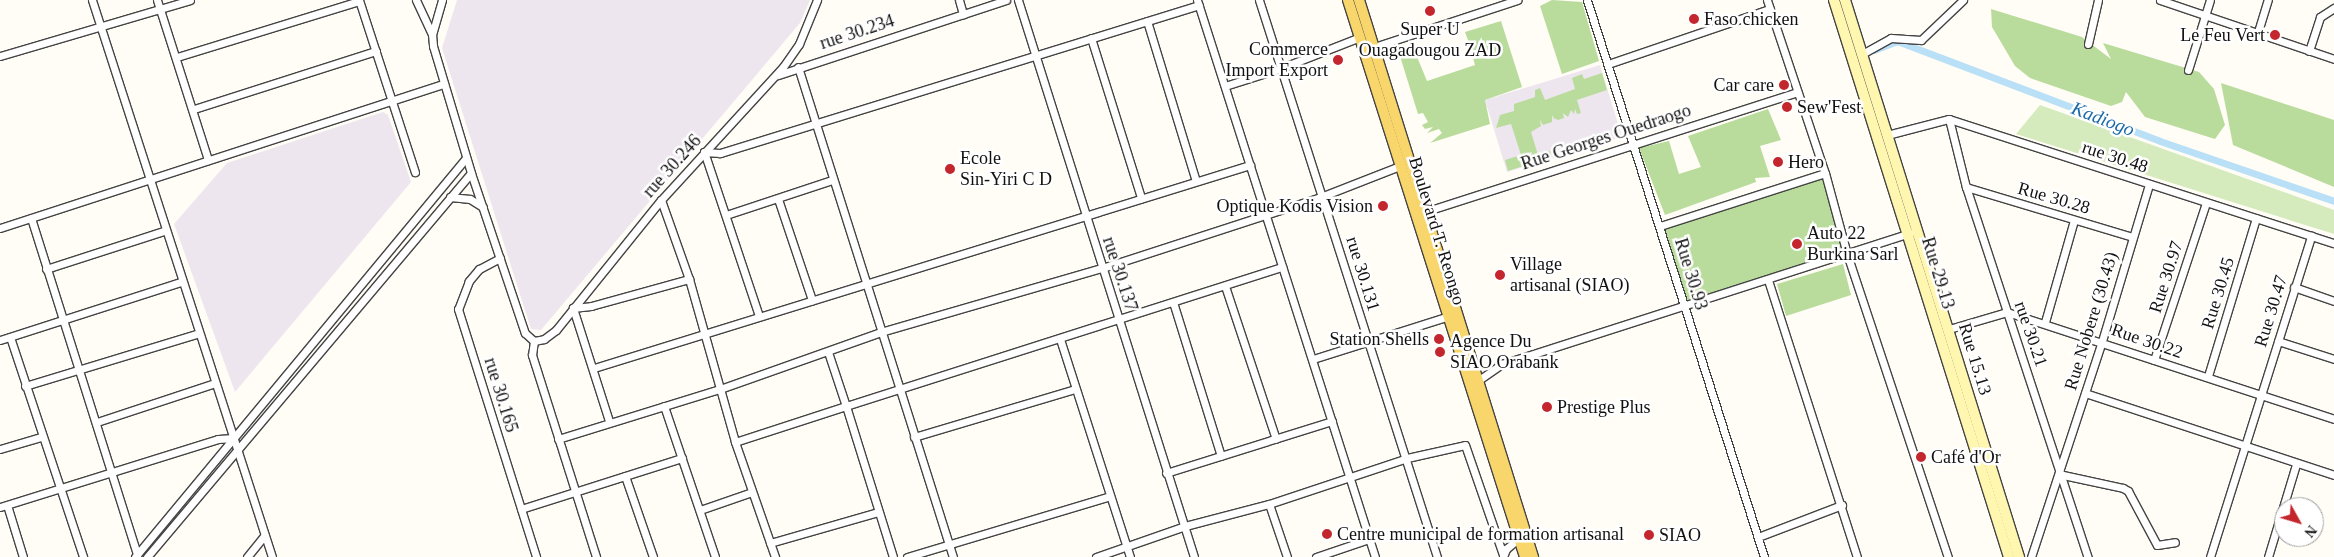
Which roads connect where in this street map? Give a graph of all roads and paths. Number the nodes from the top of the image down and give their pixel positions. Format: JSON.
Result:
{"nodes":[{"id":1,"x":92,"y":0,"type":"edge"},
{"id":2,"x":157,"y":0,"type":"edge"},
{"id":3,"x":190,"y":0,"type":"edge"},
{"id":4,"x":359,"y":0,"type":"edge"},
{"id":5,"x":416,"y":0,"type":"edge"},
{"id":6,"x":442,"y":0,"type":"edge"},
{"id":7,"x":817,"y":0,"type":"edge"},
{"id":8,"x":959,"y":0,"type":"edge"},
{"id":9,"x":1006,"y":0,"type":"edge"},
{"id":10,"x":1018,"y":0,"type":"edge"},
{"id":11,"x":1259,"y":0,"type":"edge"},
{"id":12,"x":1348,"y":0,"type":"edge"},
{"id":13,"x":1359,"y":0,"type":"edge"},
{"id":14,"x":1518,"y":0,"type":"edge"},
{"id":15,"x":1587,"y":0,"type":"edge"},
{"id":16,"x":1767,"y":0,"type":"edge"},
{"id":17,"x":1834,"y":0,"type":"edge"},
{"id":18,"x":1845,"y":0,"type":"edge"},
{"id":19,"x":1963,"y":0,"type":"edge"},
{"id":20,"x":2098,"y":0,"type":"edge"},
{"id":21,"x":2160,"y":0,"type":"edge"},
{"id":22,"x":2210,"y":0,"type":"edge"},
{"id":23,"x":2268,"y":0,"type":"edge"},
{"id":24,"x":1198,"y":2,"type":"edge"},
{"id":25,"x":2334,"y":8,"type":"edge"},
{"id":26,"x":161,"y":9,"type":"junction"},
{"id":27,"x":1770,"y":9,"type":"junction"},
{"id":28,"x":963,"y":14,"type":"junction"},
{"id":29,"x":2205,"y":15,"type":"junction"},
{"id":30,"x":1147,"y":21,"type":"junction"},
{"id":31,"x":101,"y":26,"type":"junction"},
{"id":32,"x":432,"y":34,"type":"junction"},
{"id":33,"x":2257,"y":35,"type":"junction"},
{"id":34,"x":1360,"y":37,"type":"junction"},
{"id":35,"x":1091,"y":38,"type":"junction"},
{"id":36,"x":2088,"y":44,"type":"dead end"},
{"id":37,"x":1374,"y":46,"type":"junction"},
{"id":38,"x":376,"y":51,"type":"junction"},
{"id":39,"x":2309,"y":51,"type":"junction"},
{"id":40,"x":1862,"y":54,"type":"junction"},
{"id":41,"x":1035,"y":55,"type":"junction"},
{"id":42,"x":0,"y":56,"type":"edge"},
{"id":43,"x":177,"y":57,"type":"junction"},
{"id":44,"x":2334,"y":60,"type":"edge"},
{"id":45,"x":1608,"y":64,"type":"junction"},
{"id":46,"x":798,"y":67,"type":"junction"},
{"id":47,"x":1281,"y":68,"type":"junction"},
{"id":48,"x":2188,"y":70,"type":"dead end"},
{"id":49,"x":776,"y":76,"type":"junction"},
{"id":50,"x":444,"y":84,"type":"junction"},
{"id":51,"x":1224,"y":86,"type":"junction"},
{"id":52,"x":1797,"y":92,"type":"junction"},
{"id":53,"x":392,"y":101,"type":"junction"},
{"id":54,"x":194,"y":109,"type":"junction"},
{"id":55,"x":1949,"y":119,"type":"junction"},
{"id":56,"x":813,"y":122,"type":"junction"},
{"id":57,"x":1887,"y":135,"type":"junction"},
{"id":58,"x":1632,"y":143,"type":"junction"},
{"id":59,"x":704,"y":152,"type":"junction"},
{"id":60,"x":466,"y":158,"type":"junction"},
{"id":61,"x":208,"y":160,"type":"junction"},
{"id":62,"x":1250,"y":165,"type":"junction"},
{"id":63,"x":1400,"y":166,"type":"junction"},
{"id":64,"x":415,"y":172,"type":"dead end"},
{"id":65,"x":471,"y":173,"type":"junction"},
{"id":66,"x":1825,"y":173,"type":"junction"},
{"id":67,"x":149,"y":179,"type":"junction"},
{"id":68,"x":832,"y":180,"type":"junction"},
{"id":69,"x":1196,"y":181,"type":"junction"},
{"id":70,"x":2149,"y":184,"type":"junction"},
{"id":71,"x":1966,"y":187,"type":"junction"},
{"id":72,"x":1323,"y":196,"type":"junction"},
{"id":73,"x":450,"y":198,"type":"junction"},
{"id":74,"x":1141,"y":198,"type":"junction"},
{"id":75,"x":661,"y":200,"type":"junction"},
{"id":76,"x":778,"y":200,"type":"junction"},
{"id":77,"x":2206,"y":203,"type":"junction"},
{"id":78,"x":483,"y":207,"type":"junction"},
{"id":79,"x":1424,"y":212,"type":"junction"},
{"id":80,"x":1267,"y":214,"type":"junction"},
{"id":81,"x":726,"y":216,"type":"junction"},
{"id":82,"x":1085,"y":216,"type":"junction"},
{"id":83,"x":31,"y":218,"type":"junction"},
{"id":84,"x":2256,"y":218,"type":"junction"},
{"id":85,"x":2074,"y":220,"type":"junction"},
{"id":86,"x":1660,"y":226,"type":"junction"},
{"id":87,"x":0,"y":228,"type":"edge"},
{"id":88,"x":164,"y":230,"type":"junction"},
{"id":89,"x":1914,"y":233,"type":"junction"},
{"id":90,"x":2311,"y":236,"type":"junction"},
{"id":91,"x":2133,"y":237,"type":"junction"},
{"id":92,"x":2334,"y":243,"type":"edge"},
{"id":93,"x":1846,"y":254,"type":"junction"},
{"id":94,"x":500,"y":258,"type":"junction"},
{"id":95,"x":1282,"y":266,"type":"junction"},
{"id":96,"x":1102,"y":268,"type":"junction"},
{"id":97,"x":46,"y":269,"type":"junction"},
{"id":98,"x":688,"y":279,"type":"junction"},
{"id":99,"x":1768,"y":280,"type":"junction"},
{"id":100,"x":867,"y":281,"type":"junction"},
{"id":101,"x":181,"y":282,"type":"junction"},
{"id":102,"x":1225,"y":286,"type":"junction"},
{"id":103,"x":2294,"y":287,"type":"junction"},
{"id":104,"x":812,"y":300,"type":"junction"},
{"id":105,"x":2334,"y":301,"type":"edge"},
{"id":106,"x":1174,"y":302,"type":"junction"},
{"id":107,"x":1685,"y":306,"type":"junction"},
{"id":108,"x":574,"y":308,"type":"junction"},
{"id":109,"x":2007,"y":312,"type":"junction"},
{"id":110,"x":759,"y":316,"type":"junction"},
{"id":111,"x":1446,"y":317,"type":"junction"},
{"id":112,"x":62,"y":320,"type":"junction"},
{"id":113,"x":1119,"y":320,"type":"junction"},
{"id":114,"x":2045,"y":322,"type":"junction"},
{"id":115,"x":1949,"y":329,"type":"junction"},
{"id":116,"x":881,"y":332,"type":"junction"},
{"id":117,"x":705,"y":333,"type":"junction"},
{"id":118,"x":199,"y":334,"type":"junction"},
{"id":119,"x":10,"y":337,"type":"junction"},
{"id":120,"x":1060,"y":339,"type":"junction"},
{"id":121,"x":0,"y":340,"type":"edge"},
{"id":122,"x":534,"y":341,"type":"junction"},
{"id":123,"x":2102,"y":341,"type":"junction"},
{"id":124,"x":2278,"y":341,"type":"junction"},
{"id":125,"x":1368,"y":342,"type":"junction"},
{"id":126,"x":828,"y":352,"type":"junction"},
{"id":127,"x":1313,"y":359,"type":"junction"},
{"id":128,"x":2334,"y":359,"type":"edge"},
{"id":129,"x":2154,"y":360,"type":"junction"},
{"id":130,"x":594,"y":368,"type":"junction"},
{"id":131,"x":79,"y":371,"type":"junction"},
{"id":132,"x":2208,"y":376,"type":"junction"},
{"id":133,"x":1479,"y":380,"type":"junction"},
{"id":134,"x":214,"y":383,"type":"junction"},
{"id":135,"x":25,"y":386,"type":"junction"},
{"id":136,"x":1469,"y":388,"type":"junction"},
{"id":137,"x":720,"y":389,"type":"junction"},
{"id":138,"x":1075,"y":389,"type":"junction"},
{"id":139,"x":898,"y":390,"type":"junction"},
{"id":140,"x":2085,"y":393,"type":"junction"},
{"id":141,"x":2262,"y":394,"type":"junction"},
{"id":142,"x":664,"y":406,"type":"junction"},
{"id":143,"x":846,"y":406,"type":"junction"},
{"id":144,"x":2334,"y":418,"type":"edge"},
{"id":145,"x":609,"y":421,"type":"junction"},
{"id":146,"x":1332,"y":421,"type":"junction"},
{"id":147,"x":97,"y":422,"type":"junction"},
{"id":148,"x":41,"y":437,"type":"junction"},
{"id":149,"x":914,"y":437,"type":"junction"},
{"id":150,"x":234,"y":438,"type":"junction"},
{"id":151,"x":558,"y":439,"type":"junction"},
{"id":152,"x":1276,"y":439,"type":"junction"},
{"id":153,"x":735,"y":442,"type":"junction"},
{"id":154,"x":2244,"y":447,"type":"junction"},
{"id":155,"x":237,"y":448,"type":"junction"},
{"id":156,"x":0,"y":449,"type":"edge"},
{"id":157,"x":1221,"y":456,"type":"junction"},
{"id":158,"x":682,"y":458,"type":"junction"},
{"id":159,"x":1407,"y":458,"type":"junction"},
{"id":160,"x":2296,"y":464,"type":"junction"},
{"id":161,"x":2060,"y":467,"type":"junction"},
{"id":162,"x":112,"y":472,"type":"junction"},
{"id":163,"x":1166,"y":473,"type":"junction"},
{"id":164,"x":2334,"y":475,"type":"edge"},
{"id":165,"x":625,"y":476,"type":"junction"},
{"id":166,"x":2063,"y":476,"type":"junction"},
{"id":167,"x":1348,"y":478,"type":"junction"},
{"id":168,"x":59,"y":488,"type":"junction"},
{"id":169,"x":575,"y":491,"type":"junction"},
{"id":170,"x":752,"y":492,"type":"junction"},
{"id":171,"x":1110,"y":496,"type":"junction"},
{"id":172,"x":1269,"y":504,"type":"junction"},
{"id":173,"x":1842,"y":505,"type":"junction"},
{"id":174,"x":4,"y":506,"type":"edge"},
{"id":175,"x":521,"y":509,"type":"junction"},
{"id":176,"x":700,"y":510,"type":"junction"},
{"id":177,"x":878,"y":512,"type":"junction"},
{"id":178,"x":1185,"y":526,"type":"junction"},
{"id":179,"x":265,"y":535,"type":"junction"},
{"id":180,"x":1758,"y":536,"type":"junction"},
{"id":181,"x":1518,"y":538,"type":"junction"},
{"id":182,"x":1369,"y":540,"type":"junction"},
{"id":183,"x":2175,"y":542,"type":"dead end"},
{"id":184,"x":770,"y":543,"type":"junction"},
{"id":185,"x":949,"y":544,"type":"junction"},
{"id":186,"x":1127,"y":546,"type":"junction"},
{"id":187,"x":136,"y":556,"type":"edge"},
{"id":188,"x":1503,"y":556,"type":"edge"},
{"id":189,"x":22,"y":557,"type":"edge"},
{"id":190,"x":83,"y":557,"type":"edge"},
{"id":191,"x":147,"y":557,"type":"edge"},
{"id":192,"x":247,"y":557,"type":"edge"},
{"id":193,"x":272,"y":557,"type":"edge"},
{"id":194,"x":536,"y":557,"type":"edge"},
{"id":195,"x":596,"y":557,"type":"edge"},
{"id":196,"x":653,"y":557,"type":"edge"},
{"id":197,"x":714,"y":557,"type":"edge"},
{"id":198,"x":775,"y":557,"type":"edge"},
{"id":199,"x":893,"y":557,"type":"edge"},
{"id":200,"x":907,"y":557,"type":"edge"},
{"id":201,"x":953,"y":557,"type":"edge"},
{"id":202,"x":1096,"y":557,"type":"edge"},
{"id":203,"x":1130,"y":557,"type":"edge"},
{"id":204,"x":1194,"y":557,"type":"edge"},
{"id":205,"x":1287,"y":557,"type":"edge"},
{"id":206,"x":1316,"y":557,"type":"edge"},
{"id":207,"x":1375,"y":557,"type":"edge"},
{"id":208,"x":1438,"y":557,"type":"edge"},
{"id":209,"x":1525,"y":557,"type":"edge"},
{"id":210,"x":1533,"y":557,"type":"edge"},
{"id":211,"x":1764,"y":557,"type":"edge"},
{"id":212,"x":1857,"y":557,"type":"edge"},
{"id":213,"x":1948,"y":557,"type":"edge"},
{"id":214,"x":2009,"y":557,"type":"edge"},
{"id":215,"x":2019,"y":557,"type":"edge"},
{"id":216,"x":2031,"y":557,"type":"edge"},
{"id":217,"x":2088,"y":557,"type":"edge"},
{"id":218,"x":2210,"y":557,"type":"edge"},
{"id":219,"x":2268,"y":557,"type":"edge"}],
"edges":[{"from":1,"to":31,"type":"street"},
{"from":2,"to":26,"type":"street"},
{"from":3,"to":26,"type":"street"},
{"from":4,"to":38,"type":"street"},
{"from":4,"to":43,"type":"street"},
{"from":5,"to":32,"type":"street"},
{"from":6,"to":32,"type":"street"},
{"from":7,"to":49,"type":"street","name":"rue 30.246"},
{"from":8,"to":28,"type":"street"},
{"from":9,"to":28,"type":"street","name":"rue 30.234"},
{"from":10,"to":41,"type":"street","name":"rue 30.137"},
{"from":11,"to":47,"type":"street","name":"rue 30.131"},
{"from":12,"to":34,"type":"main road","name":"Boulevard T. Reongo"},
{"from":13,"to":37,"type":"main road","name":"Boulevard T. Reongo"},
{"from":14,"to":37,"type":"street"},
{"from":15,"to":45,"type":"street","name":"Rue 30.93"},
{"from":16,"to":27,"type":"street"},
{"from":17,"to":89,"type":"main road","name":"Rue 29.13"},
{"from":18,"to":40,"type":"main road","name":"Rue 15.13"},
{"from":19,"to":40,"type":"street"},
{"from":20,"to":36,"type":"street"},
{"from":21,"to":29,"type":"street"},
{"from":22,"to":29,"type":"street"},
{"from":23,"to":33,"type":"street"},
{"from":24,"to":30,"type":"street"},
{"from":24,"to":51,"type":"street"},
{"from":25,"to":39,"type":"street"},
{"from":26,"to":31,"type":"street"},
{"from":26,"to":43,"type":"street"},
{"from":27,"to":45,"type":"street"},
{"from":27,"to":52,"type":"street"},
{"from":28,"to":46,"type":"street","name":"rue 30.234"},
{"from":29,"to":33,"type":"street"},
{"from":29,"to":48,"type":"street"},
{"from":30,"to":35,"type":"street"},
{"from":30,"to":69,"type":"street"},
{"from":31,"to":42,"type":"street"},
{"from":31,"to":67,"type":"street"},
{"from":32,"to":50,"type":"street"},
{"from":33,"to":39,"type":"street"},
{"from":34,"to":47,"type":"street"},
{"from":34,"to":63,"type":"main road","name":"Boulevard T. Reongo"},
{"from":35,"to":41,"type":"street"},
{"from":35,"to":74,"type":"street"},
{"from":37,"to":79,"type":"main road","name":"Boulevard T. Reongo"},
{"from":38,"to":53,"type":"street"},
{"from":38,"to":54,"type":"street"},
{"from":39,"to":44,"type":"street"},
{"from":40,"to":57,"type":"main road","name":"Rue 15.13"},
{"from":41,"to":56,"type":"street"},
{"from":41,"to":82,"type":"street","name":"rue 30.137"},
{"from":43,"to":54,"type":"street"},
{"from":45,"to":58,"type":"street","name":"Rue 30.93"},
{"from":46,"to":49,"type":"street","name":"rue 30.234"},
{"from":46,"to":56,"type":"street"},
{"from":47,"to":51,"type":"street"},
{"from":47,"to":72,"type":"street","name":"rue 30.131"},
{"from":49,"to":59,"type":"street","name":"rue 30.246"},
{"from":50,"to":53,"type":"street"},
{"from":50,"to":60,"type":"street"},
{"from":51,"to":62,"type":"street"},
{"from":52,"to":58,"type":"street","name":"Rue Georges Ouedraogo"},
{"from":52,"to":66,"type":"street"},
{"from":53,"to":61,"type":"street"},
{"from":53,"to":64,"type":"street"},
{"from":54,"to":61,"type":"street"},
{"from":55,"to":57,"type":"street"},
{"from":55,"to":70,"type":"street","name":"rue 30.48"},
{"from":55,"to":71,"type":"street","name":"rue 30.21"},
{"from":56,"to":59,"type":"street"},
{"from":56,"to":68,"type":"street"},
{"from":57,"to":89,"type":"main road","name":"Rue 15.13"},
{"from":58,"to":79,"type":"street","name":"Rue Georges Ouedraogo"},
{"from":58,"to":86,"type":"street","name":"Rue 30.93"},
{"from":59,"to":75,"type":"street","name":"rue 30.246"},
{"from":59,"to":81,"type":"street"},
{"from":60,"to":65,"type":"street"},
{"from":60,"to":150,"type":"street"},
{"from":61,"to":67,"type":"street"},
{"from":62,"to":69,"type":"street"},
{"from":62,"to":80,"type":"street"},
{"from":63,"to":72,"type":"street"},
{"from":63,"to":111,"type":"main road","name":"Boulevard T. Reongo"},
{"from":65,"to":73,"type":"street"},
{"from":65,"to":78,"type":"street"},
{"from":66,"to":86,"type":"street"},
{"from":66,"to":93,"type":"street"},
{"from":67,"to":83,"type":"street"},
{"from":67,"to":88,"type":"street"},
{"from":68,"to":76,"type":"street"},
{"from":68,"to":100,"type":"street"},
{"from":69,"to":74,"type":"street"},
{"from":70,"to":77,"type":"street","name":"rue 30.48"},
{"from":70,"to":91,"type":"street","name":"Rue Nobere (30.43)"},
{"from":71,"to":85,"type":"street","name":"Rue 30.28"},
{"from":71,"to":109,"type":"street","name":"rue 30.21"},
{"from":72,"to":80,"type":"street"},
{"from":72,"to":125,"type":"street","name":"rue 30.131"},
{"from":73,"to":78,"type":"street"},
{"from":73,"to":155,"type":"street"},
{"from":74,"to":82,"type":"street"},
{"from":75,"to":98,"type":"street"},
{"from":75,"to":108,"type":"street","name":"rue 30.246"},
{"from":76,"to":81,"type":"street"},
{"from":76,"to":104,"type":"street"},
{"from":77,"to":84,"type":"street","name":"rue 30.48"},
{"from":77,"to":129,"type":"street","name":"Rue 30.97"},
{"from":78,"to":94,"type":"street"},
{"from":79,"to":133,"type":"main road","name":"Boulevard T. Reongo"},
{"from":80,"to":95,"type":"street"},
{"from":80,"to":96,"type":"street"},
{"from":81,"to":110,"type":"street"},
{"from":82,"to":96,"type":"street","name":"rue 30.137"},
{"from":82,"to":100,"type":"street"},
{"from":83,"to":87,"type":"street"},
{"from":83,"to":97,"type":"street"},
{"from":84,"to":90,"type":"street","name":"rue 30.48"},
{"from":84,"to":132,"type":"street","name":"Rue 30.45"},
{"from":85,"to":91,"type":"street","name":"Rue 30.28"},
{"from":85,"to":114,"type":"street"},
{"from":86,"to":107,"type":"street","name":"Rue 30.93"},
{"from":88,"to":97,"type":"street"},
{"from":88,"to":101,"type":"street"},
{"from":89,"to":93,"type":"street"},
{"from":89,"to":115,"type":"main road","name":"Rue 15.13"},
{"from":89,"to":214,"type":"main road","name":"Rue 29.13"},
{"from":90,"to":92,"type":"street","name":"rue 30.48"},
{"from":90,"to":103,"type":"street","name":"Rue 30.47"},
{"from":91,"to":123,"type":"street","name":"Rue Nobere (30.43)"},
{"from":93,"to":99,"type":"street"},
{"from":93,"to":213,"type":"street"},
{"from":94,"to":122,"type":"street"},
{"from":94,"to":175,"type":"street","name":"rue 30.165"},
{"from":95,"to":102,"type":"street"},
{"from":95,"to":127,"type":"street"},
{"from":96,"to":113,"type":"street","name":"rue 30.137"},
{"from":96,"to":116,"type":"street"},
{"from":97,"to":112,"type":"street"},
{"from":98,"to":108,"type":"street"},
{"from":98,"to":117,"type":"street"},
{"from":99,"to":107,"type":"street"},
{"from":99,"to":173,"type":"street"},
{"from":100,"to":104,"type":"street"},
{"from":100,"to":116,"type":"street"},
{"from":101,"to":112,"type":"street"},
{"from":101,"to":118,"type":"street"},
{"from":102,"to":106,"type":"street"},
{"from":102,"to":152,"type":"street"},
{"from":103,"to":105,"type":"street"},
{"from":103,"to":124,"type":"street","name":"Rue 30.47"},
{"from":104,"to":110,"type":"street"},
{"from":106,"to":113,"type":"street"},
{"from":106,"to":157,"type":"street"},
{"from":107,"to":133,"type":"street"},
{"from":107,"to":180,"type":"street","name":"Rue 30.93"},
{"from":108,"to":122,"type":"street","name":"rue 30.246"},
{"from":108,"to":130,"type":"street"},
{"from":109,"to":114,"type":"street","name":"Rue 30.22"},
{"from":109,"to":115,"type":"street"},
{"from":109,"to":161,"type":"street","name":"rue 30.21"},
{"from":110,"to":117,"type":"street"},
{"from":111,"to":125,"type":"street"},
{"from":111,"to":136,"type":"main road","name":"Boulevard T. Reongo"},
{"from":112,"to":119,"type":"street"},
{"from":112,"to":131,"type":"street"},
{"from":113,"to":120,"type":"street"},
{"from":113,"to":163,"type":"street","name":"rue 30.137"},
{"from":114,"to":123,"type":"street","name":"Rue 30.22"},
{"from":115,"to":215,"type":"main road","name":"Rue 15.13"},
{"from":116,"to":126,"type":"street"},
{"from":116,"to":139,"type":"street"},
{"from":117,"to":130,"type":"street"},
{"from":117,"to":137,"type":"street"},
{"from":118,"to":131,"type":"street"},
{"from":118,"to":134,"type":"street"},
{"from":119,"to":121,"type":"street"},
{"from":119,"to":135,"type":"street"},
{"from":120,"to":138,"type":"street"},
{"from":120,"to":139,"type":"street"},
{"from":122,"to":151,"type":"street"},
{"from":123,"to":129,"type":"street","name":"Rue 30.22"},
{"from":123,"to":140,"type":"street","name":"Rue Nobere (30.43)"},
{"from":124,"to":128,"type":"street"},
{"from":124,"to":141,"type":"street","name":"Rue 30.47"},
{"from":125,"to":127,"type":"street"},
{"from":125,"to":159,"type":"street","name":"rue 30.131"},
{"from":126,"to":137,"type":"street"},
{"from":126,"to":143,"type":"street"},
{"from":127,"to":146,"type":"street"},
{"from":129,"to":132,"type":"street","name":"Rue 30.22"},
{"from":130,"to":145,"type":"street"},
{"from":131,"to":135,"type":"street"},
{"from":131,"to":147,"type":"street"},
{"from":132,"to":141,"type":"street","name":"Rue 30.22"},
{"from":133,"to":136,"type":"street"},
{"from":133,"to":210,"type":"main road","name":"Boulevard T. Reongo"},
{"from":134,"to":147,"type":"street"},
{"from":134,"to":150,"type":"street"},
{"from":135,"to":148,"type":"street"},
{"from":136,"to":181,"type":"main road","name":"Boulevard T. Reongo"},
{"from":137,"to":142,"type":"street"},
{"from":137,"to":153,"type":"street"},
{"from":138,"to":149,"type":"street"},
{"from":138,"to":171,"type":"street"},
{"from":139,"to":143,"type":"street"},
{"from":139,"to":149,"type":"street"},
{"from":140,"to":154,"type":"street"},
{"from":140,"to":161,"type":"street","name":"Rue Nobere (30.43)"},
{"from":141,"to":144,"type":"street","name":"Rue 30.22"},
{"from":141,"to":154,"type":"street","name":"Rue 30.47"},
{"from":142,"to":145,"type":"street"},
{"from":142,"to":158,"type":"street"},
{"from":143,"to":153,"type":"street"},
{"from":143,"to":177,"type":"street"},
{"from":145,"to":151,"type":"street"},
{"from":146,"to":152,"type":"street"},
{"from":146,"to":167,"type":"street"},
{"from":147,"to":162,"type":"street"},
{"from":148,"to":156,"type":"street"},
{"from":148,"to":168,"type":"street"},
{"from":149,"to":185,"type":"street"},
{"from":150,"to":155,"type":"street"},
{"from":150,"to":162,"type":"street"},
{"from":150,"to":187,"type":"street"},
{"from":151,"to":169,"type":"street"},
{"from":152,"to":157,"type":"street"},
{"from":153,"to":170,"type":"street"},
{"from":154,"to":160,"type":"street"},
{"from":154,"to":218,"type":"street","name":"Rue 30.47"},
{"from":155,"to":179,"type":"street"},
{"from":155,"to":191,"type":"street"},
{"from":157,"to":163,"type":"street"},
{"from":158,"to":165,"type":"street"},
{"from":158,"to":176,"type":"street"},
{"from":159,"to":167,"type":"street"},
{"from":159,"to":188,"type":"street"},
{"from":159,"to":208,"type":"street","name":"rue 30.131"},
{"from":160,"to":164,"type":"street"},
{"from":160,"to":219,"type":"street"},
{"from":161,"to":166,"type":"street","name":"rue 30.21"},
{"from":161,"to":216,"type":"street","name":"Rue Nobere (30.43)"},
{"from":162,"to":168,"type":"street"},
{"from":162,"to":187,"type":"street"},
{"from":163,"to":178,"type":"street","name":"rue 30.137"},
{"from":165,"to":169,"type":"street"},
{"from":165,"to":196,"type":"street"},
{"from":166,"to":183,"type":"street"},
{"from":166,"to":217,"type":"street","name":"rue 30.21"},
{"from":167,"to":172,"type":"street"},
{"from":167,"to":182,"type":"street"},
{"from":168,"to":174,"type":"street"},
{"from":168,"to":190,"type":"street"},
{"from":169,"to":175,"type":"street"},
{"from":169,"to":195,"type":"street"},
{"from":170,"to":176,"type":"street"},
{"from":170,"to":184,"type":"street"},
{"from":171,"to":185,"type":"street"},
{"from":171,"to":186,"type":"street"},
{"from":172,"to":178,"type":"street"},
{"from":172,"to":205,"type":"street"},
{"from":173,"to":180,"type":"street"},
{"from":173,"to":212,"type":"street"},
{"from":174,"to":189,"type":"street"},
{"from":175,"to":194,"type":"street","name":"rue 30.165"},
{"from":176,"to":197,"type":"street"},
{"from":177,"to":184,"type":"street"},
{"from":177,"to":199,"type":"street"},
{"from":178,"to":186,"type":"street"},
{"from":178,"to":204,"type":"street","name":"rue 30.137"},
{"from":179,"to":192,"type":"street"},
{"from":179,"to":193,"type":"street"},
{"from":180,"to":211,"type":"street","name":"Rue 30.93"},
{"from":181,"to":188,"type":"street"},
{"from":181,"to":209,"type":"main road","name":"Boulevard T. Reongo"},
{"from":182,"to":206,"type":"street"},
{"from":182,"to":207,"type":"street"},
{"from":184,"to":198,"type":"street"},
{"from":185,"to":200,"type":"street"},
{"from":185,"to":201,"type":"street"},
{"from":186,"to":202,"type":"street"},
{"from":186,"to":203,"type":"street"}]}
